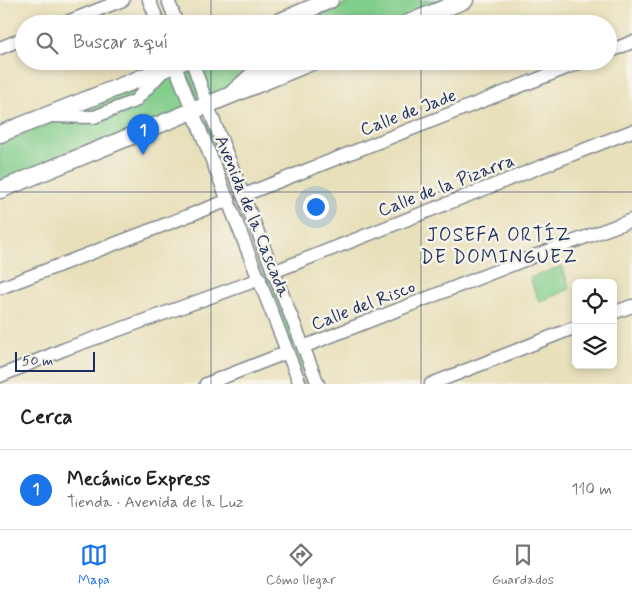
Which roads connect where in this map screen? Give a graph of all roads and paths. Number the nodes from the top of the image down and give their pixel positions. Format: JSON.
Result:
{"nodes":[{"id":1,"x":123,"y":0,"type":"edge"},
{"id":2,"x":149,"y":0,"type":"edge"},
{"id":3,"x":168,"y":0,"type":"edge"},
{"id":4,"x":330,"y":0,"type":"edge"},
{"id":5,"x":465,"y":0,"type":"edge"},
{"id":6,"x":85,"y":15,"type":"edge"},
{"id":7,"x":155,"y":15,"type":"edge"},
{"id":8,"x":174,"y":15,"type":"edge"},
{"id":9,"x":295,"y":15,"type":"edge"},
{"id":10,"x":428,"y":15,"type":"edge"},
{"id":11,"x":15,"y":42,"type":"edge"},
{"id":12,"x":632,"y":42,"type":"edge"},
{"id":13,"x":0,"y":48,"type":"edge"},
{"id":14,"x":617,"y":48,"type":"edge"},
{"id":15,"x":175,"y":70,"type":"edge"},
{"id":16,"x":183,"y":70,"type":"edge"},
{"id":17,"x":184,"y":70,"type":"edge"},
{"id":18,"x":262,"y":70,"type":"edge"},
{"id":19,"x":292,"y":70,"type":"edge"},
{"id":20,"x":561,"y":70,"type":"edge"},
{"id":21,"x":225,"y":97,"type":"junction"},
{"id":22,"x":200,"y":107,"type":"junction"},
{"id":23,"x":632,"y":131,"type":"edge"},
{"id":24,"x":0,"y":134,"type":"edge"},
{"id":25,"x":0,"y":190,"type":"edge"},
{"id":26,"x":244,"y":195,"type":"junction"},
{"id":27,"x":229,"y":200,"type":"junction"},
{"id":28,"x":632,"y":220,"type":"edge"},
{"id":29,"x":273,"y":272,"type":"junction"},
{"id":30,"x":260,"y":279,"type":"junction"},
{"id":31,"x":0,"y":288,"type":"edge"},
{"id":32,"x":632,"y":306,"type":"edge"},
{"id":33,"x":617,"y":312,"type":"edge"},
{"id":34,"x":572,"y":329,"type":"edge"},
{"id":35,"x":302,"y":347,"type":"junction"},
{"id":36,"x":288,"y":352,"type":"junction"},
{"id":37,"x":0,"y":376,"type":"edge"},
{"id":38,"x":206,"y":384,"type":"edge"},
{"id":39,"x":300,"y":384,"type":"edge"},
{"id":40,"x":318,"y":384,"type":"edge"},
{"id":41,"x":431,"y":384,"type":"edge"}],
"edges":[{"from":1,"to":6,"type":"street"},
{"from":2,"to":7,"type":"street"},
{"from":3,"to":8,"type":"street"},
{"from":4,"to":9,"type":"main road"},
{"from":5,"to":10,"type":"main road"},
{"from":11,"to":13,"type":"street"},
{"from":12,"to":14,"type":"street"},
{"from":15,"to":24,"type":"main road"},
{"from":16,"to":22,"type":"street","name":"Avenida de la Cascada"},
{"from":17,"to":22,"type":"street","name":"Avenida de la Cascada"},
{"from":18,"to":21,"type":"street"},
{"from":19,"to":21,"type":"main road"},
{"from":20,"to":26,"type":"street","name":"Calle de Jade"},
{"from":21,"to":22,"type":"main road"},
{"from":22,"to":25,"type":"main road"},
{"from":22,"to":26,"type":"street","name":"Avenida de la Cascada"},
{"from":22,"to":27,"type":"street","name":"Avenida de la Cascada"},
{"from":23,"to":29,"type":"street","name":"Calle de la Pizarra"},
{"from":26,"to":29,"type":"street","name":"Avenida de la Cascada"},
{"from":27,"to":30,"type":"street","name":"Avenida de la Cascada"},
{"from":27,"to":31,"type":"street"},
{"from":28,"to":35,"type":"street","name":"Calle del Risco"},
{"from":29,"to":35,"type":"street","name":"Avenida de la Cascada"},
{"from":30,"to":36,"type":"street","name":"Avenida de la Cascada"},
{"from":30,"to":37,"type":"street"},
{"from":32,"to":33,"type":"street"},
{"from":34,"to":41,"type":"street"},
{"from":35,"to":40,"type":"street","name":"Avenida de la Cascada"},
{"from":36,"to":38,"type":"street"},
{"from":36,"to":39,"type":"street","name":"Avenida de la Cascada"}]}
